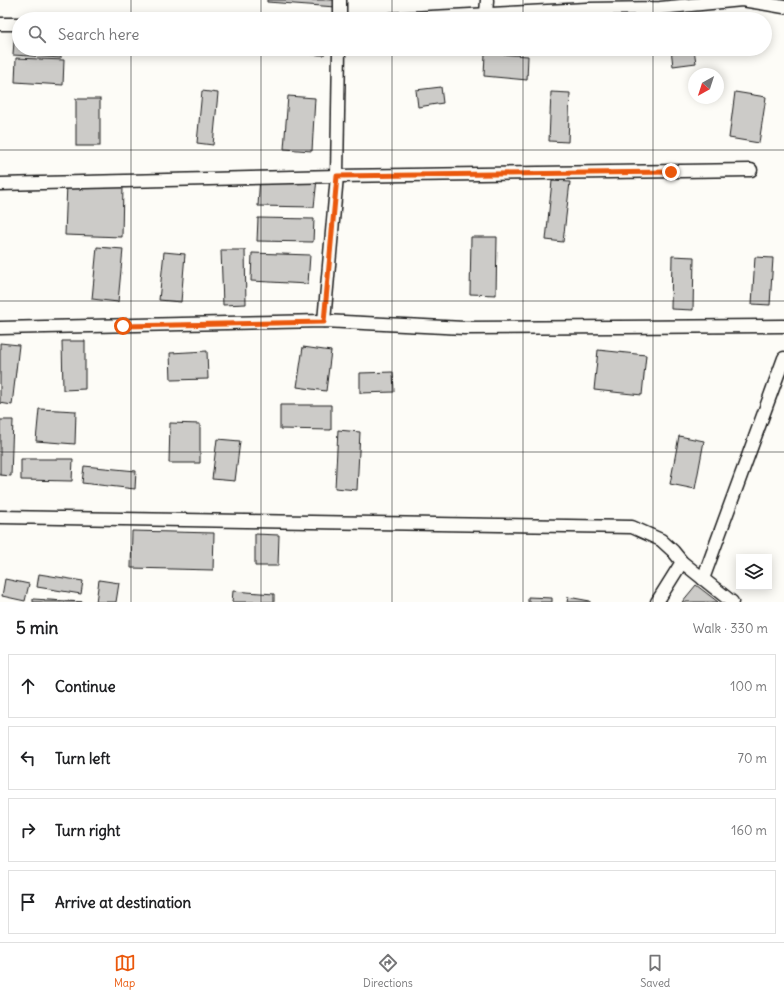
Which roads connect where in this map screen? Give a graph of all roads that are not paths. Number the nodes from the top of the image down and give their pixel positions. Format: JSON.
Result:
{"nodes":[{"id":1,"x":340,"y":0,"type":"edge"},
{"id":2,"x":487,"y":0,"type":"edge"},
{"id":3,"x":660,"y":4,"type":"edge"},
{"id":4,"x":784,"y":7,"type":"edge"},
{"id":5,"x":340,"y":12,"type":"edge"},
{"id":6,"x":486,"y":12,"type":"edge"},
{"id":7,"x":526,"y":12,"type":"edge"},
{"id":8,"x":0,"y":24,"type":"edge"},
{"id":9,"x":12,"y":24,"type":"edge"},
{"id":10,"x":339,"y":56,"type":"edge"},
{"id":11,"x":751,"y":170,"type":"dead end"},
{"id":12,"x":337,"y":176,"type":"junction"},
{"id":13,"x":0,"y":184,"type":"edge"},
{"id":14,"x":324,"y":322,"type":"junction"},
{"id":15,"x":784,"y":326,"type":"edge"},
{"id":16,"x":0,"y":328,"type":"edge"},
{"id":17,"x":784,"y":358,"type":"edge"},
{"id":18,"x":0,"y":517,"type":"edge"},
{"id":19,"x":682,"y":562,"type":"junction"},
{"id":20,"x":703,"y":579,"type":"junction"},
{"id":21,"x":657,"y":602,"type":"edge"},
{"id":22,"x":732,"y":602,"type":"edge"}],
"edges":[{"from":1,"to":5,"type":"street"},
{"from":2,"to":6,"type":"street"},
{"from":3,"to":4,"type":"street"},
{"from":3,"to":7,"type":"street"},
{"from":8,"to":9,"type":"street"},
{"from":10,"to":12,"type":"street"},
{"from":11,"to":12,"type":"street"},
{"from":12,"to":13,"type":"street"},
{"from":12,"to":14,"type":"street"},
{"from":14,"to":15,"type":"street"},
{"from":14,"to":16,"type":"street"},
{"from":17,"to":20,"type":"street"},
{"from":18,"to":19,"type":"street"},
{"from":19,"to":20,"type":"street"},
{"from":19,"to":21,"type":"street"},
{"from":20,"to":22,"type":"street"}]}
